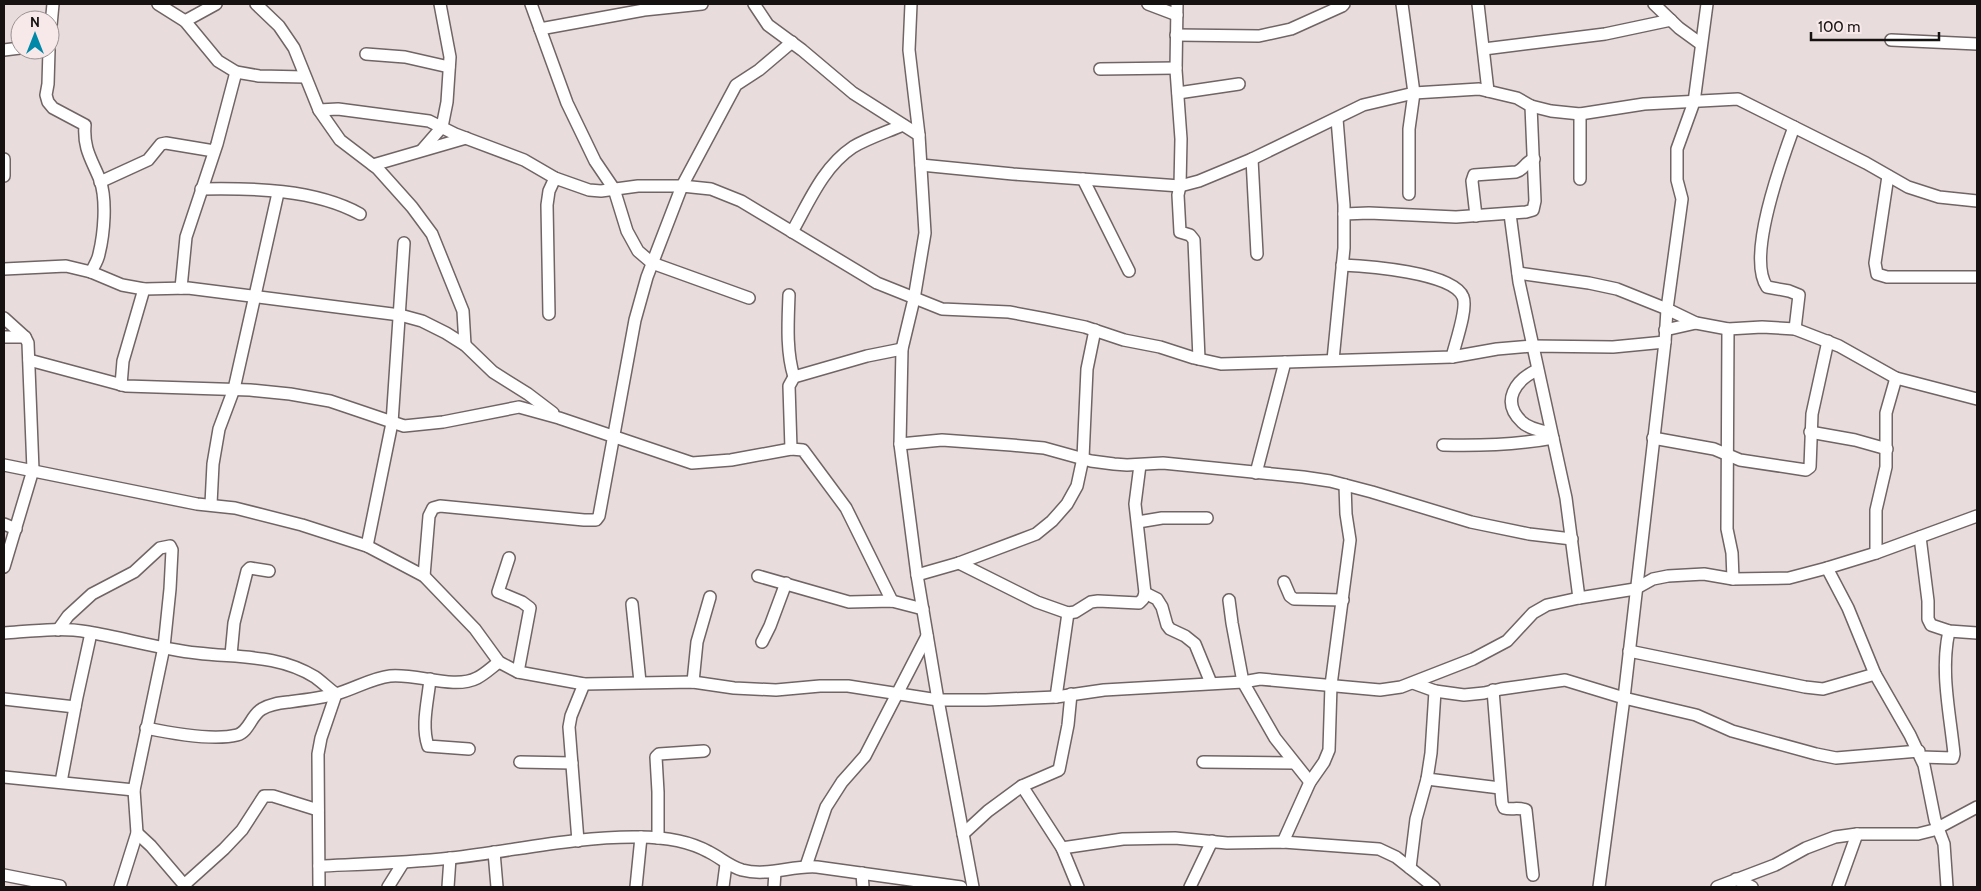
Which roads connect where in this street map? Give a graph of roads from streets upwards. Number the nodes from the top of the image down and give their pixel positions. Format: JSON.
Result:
{"nodes":[{"id":1,"x":158,"y":4,"type":"edge"},
{"id":2,"x":216,"y":4,"type":"edge"},
{"id":3,"x":256,"y":4,"type":"edge"},
{"id":4,"x":440,"y":4,"type":"edge"},
{"id":5,"x":530,"y":4,"type":"edge"},
{"id":6,"x":702,"y":4,"type":"edge"},
{"id":7,"x":754,"y":4,"type":"edge"},
{"id":8,"x":911,"y":4,"type":"edge"},
{"id":9,"x":1148,"y":4,"type":"edge"},
{"id":10,"x":1344,"y":4,"type":"edge"},
{"id":11,"x":1402,"y":4,"type":"edge"},
{"id":12,"x":1478,"y":4,"type":"edge"},
{"id":13,"x":1654,"y":4,"type":"edge"},
{"id":14,"x":1706,"y":4,"type":"edge"},
{"id":15,"x":1177,"y":9,"type":"edge"},
{"id":16,"x":185,"y":20,"type":"junction"},
{"id":17,"x":1671,"y":20,"type":"junction"},
{"id":18,"x":540,"y":29,"type":"junction"},
{"id":19,"x":1176,"y":35,"type":"junction"},
{"id":20,"x":1891,"y":40,"type":"dead end"},
{"id":21,"x":792,"y":42,"type":"junction"},
{"id":22,"x":1701,"y":44,"type":"junction"},
{"id":23,"x":1977,"y":44,"type":"edge"},
{"id":24,"x":1484,"y":48,"type":"junction"},
{"id":25,"x":366,"y":54,"type":"dead end"},
{"id":26,"x":49,"y":60,"type":"edge"},
{"id":27,"x":449,"y":67,"type":"junction"},
{"id":28,"x":1176,"y":68,"type":"junction"},
{"id":29,"x":1100,"y":69,"type":"dead end"},
{"id":30,"x":236,"y":72,"type":"junction"},
{"id":31,"x":305,"y":76,"type":"junction"},
{"id":32,"x":1239,"y":84,"type":"dead end"},
{"id":33,"x":1488,"y":91,"type":"junction"},
{"id":34,"x":1178,"y":93,"type":"junction"},
{"id":35,"x":1414,"y":93,"type":"junction"},
{"id":36,"x":1694,"y":102,"type":"junction"},
{"id":37,"x":1531,"y":106,"type":"junction"},
{"id":38,"x":319,"y":110,"type":"junction"},
{"id":39,"x":1580,"y":114,"type":"junction"},
{"id":40,"x":1337,"y":119,"type":"junction"},
{"id":41,"x":903,"y":125,"type":"junction"},
{"id":42,"x":442,"y":127,"type":"junction"},
{"id":43,"x":1794,"y":127,"type":"junction"},
{"id":44,"x":919,"y":135,"type":"junction"},
{"id":45,"x":466,"y":138,"type":"junction"},
{"id":46,"x":422,"y":150,"type":"junction"},
{"id":47,"x":214,"y":151,"type":"junction"},
{"id":48,"x":4,"y":158,"type":"edge"},
{"id":49,"x":1252,"y":159,"type":"junction"},
{"id":50,"x":1534,"y":159,"type":"junction"},
{"id":51,"x":373,"y":165,"type":"junction"},
{"id":52,"x":921,"y":165,"type":"junction"},
{"id":53,"x":4,"y":176,"type":"edge"},
{"id":54,"x":1888,"y":176,"type":"junction"},
{"id":55,"x":556,"y":178,"type":"junction"},
{"id":56,"x":1083,"y":179,"type":"junction"},
{"id":57,"x":1580,"y":179,"type":"dead end"},
{"id":58,"x":100,"y":182,"type":"junction"},
{"id":59,"x":682,"y":186,"type":"junction"},
{"id":60,"x":1180,"y":186,"type":"junction"},
{"id":61,"x":201,"y":189,"type":"junction"},
{"id":62,"x":614,"y":189,"type":"junction"},
{"id":63,"x":278,"y":193,"type":"junction"},
{"id":64,"x":1409,"y":194,"type":"dead end"},
{"id":65,"x":1977,"y":201,"type":"edge"},
{"id":66,"x":360,"y":214,"type":"dead end"},
{"id":67,"x":1344,"y":214,"type":"junction"},
{"id":68,"x":1510,"y":214,"type":"junction"},
{"id":69,"x":1476,"y":216,"type":"junction"},
{"id":70,"x":792,"y":232,"type":"junction"},
{"id":71,"x":404,"y":242,"type":"dead end"},
{"id":72,"x":1257,"y":254,"type":"dead end"},
{"id":73,"x":652,"y":263,"type":"junction"},
{"id":74,"x":1342,"y":265,"type":"junction"},
{"id":75,"x":4,"y":269,"type":"edge"},
{"id":76,"x":1129,"y":271,"type":"dead end"},
{"id":77,"x":91,"y":272,"type":"junction"},
{"id":78,"x":1518,"y":273,"type":"junction"},
{"id":79,"x":1977,"y":277,"type":"edge"},
{"id":80,"x":181,"y":288,"type":"junction"},
{"id":81,"x":144,"y":289,"type":"junction"},
{"id":82,"x":256,"y":295,"type":"junction"},
{"id":83,"x":789,"y":295,"type":"dead end"},
{"id":84,"x":749,"y":298,"type":"dead end"},
{"id":85,"x":914,"y":299,"type":"junction"},
{"id":86,"x":1667,"y":309,"type":"junction"},
{"id":87,"x":549,"y":314,"type":"dead end"},
{"id":88,"x":400,"y":315,"type":"junction"},
{"id":89,"x":4,"y":318,"type":"edge"},
{"id":90,"x":1696,"y":323,"type":"junction"},
{"id":91,"x":1728,"y":329,"type":"junction"},
{"id":92,"x":1795,"y":329,"type":"junction"},
{"id":93,"x":1095,"y":330,"type":"junction"},
{"id":94,"x":1665,"y":330,"type":"junction"},
{"id":95,"x":4,"y":337,"type":"edge"},
{"id":96,"x":25,"y":337,"type":"junction"},
{"id":97,"x":1828,"y":341,"type":"junction"},
{"id":98,"x":1665,"y":342,"type":"junction"},
{"id":99,"x":465,"y":345,"type":"junction"},
{"id":100,"x":1532,"y":346,"type":"junction"},
{"id":101,"x":902,"y":349,"type":"junction"},
{"id":102,"x":1452,"y":357,"type":"junction"},
{"id":103,"x":29,"y":360,"type":"junction"},
{"id":104,"x":1199,"y":360,"type":"junction"},
{"id":105,"x":1333,"y":360,"type":"junction"},
{"id":106,"x":1286,"y":362,"type":"junction"},
{"id":107,"x":1538,"y":370,"type":"junction"},
{"id":108,"x":794,"y":377,"type":"junction"},
{"id":109,"x":1896,"y":378,"type":"junction"},
{"id":110,"x":121,"y":385,"type":"junction"},
{"id":111,"x":234,"y":389,"type":"junction"},
{"id":112,"x":1977,"y":399,"type":"edge"},
{"id":113,"x":559,"y":418,"type":"junction"},
{"id":114,"x":392,"y":423,"type":"junction"},
{"id":115,"x":1810,"y":432,"type":"junction"},
{"id":116,"x":613,"y":436,"type":"junction"},
{"id":117,"x":1552,"y":436,"type":"junction"},
{"id":118,"x":1653,"y":438,"type":"junction"},
{"id":119,"x":900,"y":444,"type":"junction"},
{"id":120,"x":1443,"y":445,"type":"dead end"},
{"id":121,"x":791,"y":449,"type":"junction"},
{"id":122,"x":1887,"y":449,"type":"junction"},
{"id":123,"x":1727,"y":453,"type":"junction"},
{"id":124,"x":1083,"y":458,"type":"junction"},
{"id":125,"x":4,"y":465,"type":"edge"},
{"id":126,"x":1140,"y":465,"type":"junction"},
{"id":127,"x":33,"y":470,"type":"junction"},
{"id":128,"x":1256,"y":472,"type":"junction"},
{"id":129,"x":1344,"y":484,"type":"junction"},
{"id":130,"x":211,"y":504,"type":"junction"},
{"id":131,"x":1977,"y":516,"type":"edge"},
{"id":132,"x":1207,"y":518,"type":"dead end"},
{"id":133,"x":1138,"y":522,"type":"junction"},
{"id":134,"x":4,"y":524,"type":"edge"},
{"id":135,"x":16,"y":528,"type":"junction"},
{"id":136,"x":1920,"y":537,"type":"junction"},
{"id":137,"x":1572,"y":539,"type":"junction"},
{"id":138,"x":367,"y":546,"type":"junction"},
{"id":139,"x":1876,"y":553,"type":"junction"},
{"id":140,"x":509,"y":558,"type":"dead end"},
{"id":141,"x":959,"y":564,"type":"junction"},
{"id":142,"x":4,"y":567,"type":"edge"},
{"id":143,"x":1827,"y":568,"type":"junction"},
{"id":144,"x":269,"y":571,"type":"dead end"},
{"id":145,"x":917,"y":575,"type":"junction"},
{"id":146,"x":424,"y":576,"type":"junction"},
{"id":147,"x":758,"y":576,"type":"dead end"},
{"id":148,"x":1733,"y":579,"type":"junction"},
{"id":149,"x":1284,"y":582,"type":"dead end"},
{"id":150,"x":786,"y":583,"type":"junction"},
{"id":151,"x":1635,"y":589,"type":"junction"},
{"id":152,"x":1145,"y":593,"type":"junction"},
{"id":153,"x":710,"y":597,"type":"dead end"},
{"id":154,"x":1579,"y":598,"type":"junction"},
{"id":155,"x":1229,"y":600,"type":"dead end"},
{"id":156,"x":1343,"y":600,"type":"junction"},
{"id":157,"x":892,"y":601,"type":"junction"},
{"id":158,"x":632,"y":604,"type":"dead end"},
{"id":159,"x":923,"y":610,"type":"junction"},
{"id":160,"x":1068,"y":613,"type":"junction"},
{"id":161,"x":58,"y":630,"type":"junction"},
{"id":162,"x":1949,"y":631,"type":"junction"},
{"id":163,"x":91,"y":632,"type":"junction"},
{"id":164,"x":4,"y":633,"type":"edge"},
{"id":165,"x":1977,"y":633,"type":"edge"},
{"id":166,"x":927,"y":636,"type":"junction"},
{"id":167,"x":762,"y":642,"type":"dead end"},
{"id":168,"x":164,"y":647,"type":"junction"},
{"id":169,"x":1629,"y":651,"type":"junction"},
{"id":170,"x":232,"y":655,"type":"junction"},
{"id":171,"x":499,"y":662,"type":"junction"},
{"id":172,"x":518,"y":672,"type":"junction"},
{"id":173,"x":1875,"y":674,"type":"junction"},
{"id":174,"x":430,"y":679,"type":"junction"},
{"id":175,"x":640,"y":682,"type":"junction"},
{"id":176,"x":693,"y":682,"type":"junction"},
{"id":177,"x":1243,"y":682,"type":"junction"},
{"id":178,"x":1211,"y":683,"type":"junction"},
{"id":179,"x":1412,"y":683,"type":"junction"},
{"id":180,"x":584,"y":684,"type":"junction"},
{"id":181,"x":1331,"y":685,"type":"junction"},
{"id":182,"x":1493,"y":690,"type":"junction"},
{"id":183,"x":1435,"y":691,"type":"junction"},
{"id":184,"x":336,"y":694,"type":"junction"},
{"id":185,"x":1071,"y":694,"type":"junction"},
{"id":186,"x":898,"y":695,"type":"junction"},
{"id":187,"x":1056,"y":697,"type":"junction"},
{"id":188,"x":1624,"y":698,"type":"junction"},
{"id":189,"x":4,"y":699,"type":"edge"},
{"id":190,"x":938,"y":700,"type":"junction"},
{"id":191,"x":75,"y":706,"type":"junction"},
{"id":192,"x":146,"y":728,"type":"junction"},
{"id":193,"x":469,"y":749,"type":"dead end"},
{"id":194,"x":704,"y":751,"type":"dead end"},
{"id":195,"x":1920,"y":754,"type":"junction"},
{"id":196,"x":520,"y":762,"type":"dead end"},
{"id":197,"x":1204,"y":762,"type":"dead end"},
{"id":198,"x":1294,"y":762,"type":"junction"},
{"id":199,"x":572,"y":763,"type":"junction"},
{"id":200,"x":4,"y":777,"type":"edge"},
{"id":201,"x":1426,"y":779,"type":"junction"},
{"id":202,"x":61,"y":782,"type":"junction"},
{"id":203,"x":1310,"y":782,"type":"junction"},
{"id":204,"x":1022,"y":786,"type":"junction"},
{"id":205,"x":1500,"y":788,"type":"junction"},
{"id":206,"x":134,"y":790,"type":"junction"},
{"id":207,"x":1977,"y":807,"type":"edge"},
{"id":208,"x":318,"y":810,"type":"junction"},
{"id":209,"x":1938,"y":828,"type":"junction"},
{"id":210,"x":137,"y":833,"type":"junction"},
{"id":211,"x":963,"y":834,"type":"junction"},
{"id":212,"x":1857,"y":834,"type":"junction"},
{"id":213,"x":641,"y":837,"type":"junction"},
{"id":214,"x":658,"y":838,"type":"junction"},
{"id":215,"x":578,"y":841,"type":"junction"},
{"id":216,"x":1212,"y":841,"type":"junction"},
{"id":217,"x":1283,"y":842,"type":"junction"},
{"id":218,"x":1062,"y":848,"type":"junction"},
{"id":219,"x":494,"y":852,"type":"junction"},
{"id":220,"x":450,"y":858,"type":"junction"},
{"id":221,"x":403,"y":863,"type":"junction"},
{"id":222,"x":726,"y":864,"type":"junction"},
{"id":223,"x":319,"y":866,"type":"junction"},
{"id":224,"x":806,"y":866,"type":"junction"},
{"id":225,"x":1410,"y":868,"type":"junction"},
{"id":226,"x":775,"y":872,"type":"junction"},
{"id":227,"x":862,"y":873,"type":"junction"},
{"id":228,"x":4,"y":875,"type":"edge"},
{"id":229,"x":1533,"y":875,"type":"dead end"},
{"id":230,"x":1736,"y":879,"type":"junction"},
{"id":231,"x":17,"y":882,"type":"edge"},
{"id":232,"x":60,"y":886,"type":"dead end"},
{"id":233,"x":185,"y":886,"type":"edge"},
{"id":234,"x":120,"y":887,"type":"edge"},
{"id":235,"x":319,"y":887,"type":"edge"},
{"id":236,"x":388,"y":887,"type":"edge"},
{"id":237,"x":448,"y":887,"type":"edge"},
{"id":238,"x":497,"y":887,"type":"edge"},
{"id":239,"x":636,"y":887,"type":"edge"},
{"id":240,"x":724,"y":887,"type":"edge"},
{"id":241,"x":774,"y":887,"type":"edge"},
{"id":242,"x":863,"y":887,"type":"edge"},
{"id":243,"x":961,"y":887,"type":"edge"},
{"id":244,"x":973,"y":887,"type":"edge"},
{"id":245,"x":1078,"y":887,"type":"edge"},
{"id":246,"x":1190,"y":887,"type":"edge"},
{"id":247,"x":1434,"y":887,"type":"edge"},
{"id":248,"x":1599,"y":887,"type":"edge"},
{"id":249,"x":1717,"y":887,"type":"edge"},
{"id":250,"x":1752,"y":887,"type":"edge"},
{"id":251,"x":1838,"y":887,"type":"edge"},
{"id":252,"x":1947,"y":887,"type":"edge"}],
"edges":[{"from":1,"to":16,"type":"street"},
{"from":2,"to":16,"type":"street"},
{"from":3,"to":31,"type":"street"},
{"from":4,"to":27,"type":"street"},
{"from":5,"to":18,"type":"street"},
{"from":6,"to":18,"type":"street"},
{"from":7,"to":21,"type":"street"},
{"from":8,"to":44,"type":"street"},
{"from":9,"to":15,"type":"street"},
{"from":10,"to":19,"type":"street"},
{"from":11,"to":35,"type":"street"},
{"from":12,"to":24,"type":"street"},
{"from":13,"to":17,"type":"street"},
{"from":14,"to":22,"type":"street"},
{"from":15,"to":19,"type":"street"},
{"from":16,"to":30,"type":"street"},
{"from":17,"to":22,"type":"street"},
{"from":17,"to":24,"type":"street"},
{"from":18,"to":62,"type":"street"},
{"from":19,"to":28,"type":"street"},
{"from":20,"to":23,"type":"street"},
{"from":21,"to":41,"type":"street"},
{"from":21,"to":59,"type":"street"},
{"from":22,"to":36,"type":"street"},
{"from":24,"to":33,"type":"street"},
{"from":25,"to":27,"type":"street"},
{"from":26,"to":58,"type":"street"},
{"from":27,"to":42,"type":"street"},
{"from":28,"to":29,"type":"street"},
{"from":28,"to":34,"type":"street"},
{"from":30,"to":31,"type":"street"},
{"from":30,"to":47,"type":"street"},
{"from":31,"to":38,"type":"street"},
{"from":32,"to":34,"type":"street"},
{"from":33,"to":35,"type":"street"},
{"from":33,"to":37,"type":"street"},
{"from":34,"to":60,"type":"street"},
{"from":35,"to":40,"type":"street"},
{"from":35,"to":64,"type":"street"},
{"from":36,"to":39,"type":"street"},
{"from":36,"to":43,"type":"street"},
{"from":36,"to":86,"type":"street"},
{"from":37,"to":39,"type":"street"},
{"from":37,"to":50,"type":"street"},
{"from":38,"to":42,"type":"street"},
{"from":38,"to":51,"type":"street"},
{"from":39,"to":57,"type":"street"},
{"from":40,"to":49,"type":"street"},
{"from":40,"to":67,"type":"street"},
{"from":41,"to":44,"type":"street"},
{"from":41,"to":70,"type":"street"},
{"from":42,"to":45,"type":"street"},
{"from":42,"to":46,"type":"street"},
{"from":43,"to":54,"type":"street"},
{"from":43,"to":92,"type":"street"},
{"from":44,"to":52,"type":"street"},
{"from":45,"to":46,"type":"street"},
{"from":45,"to":55,"type":"street"},
{"from":46,"to":51,"type":"street"},
{"from":47,"to":58,"type":"street"},
{"from":47,"to":61,"type":"street"},
{"from":48,"to":53,"type":"street"},
{"from":49,"to":60,"type":"street"},
{"from":49,"to":72,"type":"street"},
{"from":50,"to":68,"type":"street"},
{"from":50,"to":69,"type":"street"},
{"from":51,"to":99,"type":"street"},
{"from":52,"to":56,"type":"street"},
{"from":52,"to":85,"type":"street"},
{"from":54,"to":65,"type":"street"},
{"from":54,"to":79,"type":"street"},
{"from":55,"to":62,"type":"street"},
{"from":55,"to":87,"type":"street"},
{"from":56,"to":60,"type":"street"},
{"from":56,"to":76,"type":"street"},
{"from":58,"to":77,"type":"street"},
{"from":59,"to":62,"type":"street"},
{"from":59,"to":70,"type":"street"},
{"from":59,"to":73,"type":"street"},
{"from":60,"to":104,"type":"street"},
{"from":61,"to":63,"type":"street"},
{"from":61,"to":80,"type":"street"},
{"from":62,"to":73,"type":"street"},
{"from":63,"to":66,"type":"street"},
{"from":63,"to":82,"type":"street"},
{"from":67,"to":69,"type":"street"},
{"from":67,"to":74,"type":"street"},
{"from":68,"to":69,"type":"street"},
{"from":68,"to":78,"type":"street"},
{"from":70,"to":85,"type":"street"},
{"from":71,"to":88,"type":"street"},
{"from":73,"to":84,"type":"street"},
{"from":73,"to":116,"type":"street"},
{"from":74,"to":102,"type":"street"},
{"from":74,"to":105,"type":"street"},
{"from":75,"to":77,"type":"street"},
{"from":77,"to":81,"type":"street"},
{"from":78,"to":86,"type":"street"},
{"from":78,"to":100,"type":"street"},
{"from":80,"to":81,"type":"street"},
{"from":80,"to":82,"type":"street"},
{"from":81,"to":110,"type":"street"},
{"from":82,"to":88,"type":"street"},
{"from":82,"to":111,"type":"street"},
{"from":83,"to":108,"type":"street"},
{"from":85,"to":93,"type":"street"},
{"from":85,"to":101,"type":"street"},
{"from":86,"to":90,"type":"street"},
{"from":86,"to":94,"type":"street"},
{"from":88,"to":99,"type":"street"},
{"from":88,"to":114,"type":"street"},
{"from":89,"to":96,"type":"street"},
{"from":90,"to":91,"type":"street"},
{"from":90,"to":94,"type":"street"},
{"from":91,"to":92,"type":"street"},
{"from":91,"to":123,"type":"street"},
{"from":92,"to":97,"type":"street"},
{"from":93,"to":104,"type":"street"},
{"from":93,"to":124,"type":"street"},
{"from":94,"to":98,"type":"street"},
{"from":95,"to":96,"type":"street"},
{"from":96,"to":103,"type":"street"},
{"from":97,"to":109,"type":"street"},
{"from":97,"to":115,"type":"street"},
{"from":98,"to":100,"type":"street"},
{"from":98,"to":118,"type":"street"},
{"from":99,"to":113,"type":"street"},
{"from":100,"to":102,"type":"street"},
{"from":100,"to":107,"type":"street"},
{"from":101,"to":108,"type":"street"},
{"from":101,"to":119,"type":"street"},
{"from":102,"to":105,"type":"street"},
{"from":103,"to":110,"type":"street"},
{"from":103,"to":127,"type":"street"},
{"from":104,"to":106,"type":"street"},
{"from":105,"to":106,"type":"street"},
{"from":106,"to":128,"type":"street"},
{"from":107,"to":117,"type":"street"},
{"from":107,"to":117,"type":"street"},
{"from":108,"to":121,"type":"street"},
{"from":109,"to":112,"type":"street"},
{"from":109,"to":122,"type":"street"},
{"from":110,"to":111,"type":"street"},
{"from":111,"to":114,"type":"street"},
{"from":111,"to":130,"type":"street"},
{"from":113,"to":114,"type":"street"},
{"from":113,"to":116,"type":"street"},
{"from":114,"to":138,"type":"street"},
{"from":115,"to":122,"type":"street"},
{"from":115,"to":123,"type":"street"},
{"from":116,"to":121,"type":"street"},
{"from":116,"to":146,"type":"street"},
{"from":117,"to":120,"type":"street"},
{"from":117,"to":137,"type":"street"},
{"from":118,"to":123,"type":"street"},
{"from":118,"to":151,"type":"street"},
{"from":119,"to":124,"type":"street"},
{"from":119,"to":145,"type":"street"},
{"from":121,"to":157,"type":"street"},
{"from":122,"to":139,"type":"street"},
{"from":123,"to":148,"type":"street"},
{"from":124,"to":126,"type":"street"},
{"from":124,"to":141,"type":"street"},
{"from":125,"to":127,"type":"street"},
{"from":126,"to":128,"type":"street"},
{"from":126,"to":133,"type":"street"},
{"from":127,"to":130,"type":"street"},
{"from":127,"to":135,"type":"street"},
{"from":128,"to":129,"type":"street"},
{"from":129,"to":137,"type":"street"},
{"from":129,"to":156,"type":"street"},
{"from":130,"to":138,"type":"street"},
{"from":131,"to":136,"type":"street"},
{"from":132,"to":133,"type":"street"},
{"from":133,"to":152,"type":"street"},
{"from":134,"to":135,"type":"street"},
{"from":135,"to":142,"type":"street"},
{"from":136,"to":139,"type":"street"},
{"from":136,"to":162,"type":"street"},
{"from":137,"to":154,"type":"street"},
{"from":138,"to":146,"type":"street"},
{"from":139,"to":143,"type":"street"},
{"from":140,"to":172,"type":"street"},
{"from":141,"to":145,"type":"street"},
{"from":141,"to":160,"type":"street"},
{"from":143,"to":148,"type":"street"},
{"from":143,"to":173,"type":"street"},
{"from":144,"to":170,"type":"street"},
{"from":145,"to":159,"type":"street"},
{"from":146,"to":171,"type":"street"},
{"from":147,"to":150,"type":"street"},
{"from":148,"to":151,"type":"street"},
{"from":149,"to":156,"type":"street"},
{"from":150,"to":157,"type":"street"},
{"from":150,"to":167,"type":"street"},
{"from":151,"to":154,"type":"street"},
{"from":151,"to":169,"type":"street"},
{"from":152,"to":160,"type":"street"},
{"from":152,"to":178,"type":"street"},
{"from":153,"to":176,"type":"street"},
{"from":154,"to":179,"type":"street"},
{"from":155,"to":177,"type":"street"},
{"from":156,"to":181,"type":"street"},
{"from":157,"to":159,"type":"street"},
{"from":158,"to":175,"type":"street"},
{"from":159,"to":166,"type":"street"},
{"from":160,"to":187,"type":"street"},
{"from":161,"to":163,"type":"street"},
{"from":161,"to":164,"type":"street"},
{"from":161,"to":168,"type":"street"},
{"from":162,"to":165,"type":"street"},
{"from":162,"to":195,"type":"street"},
{"from":163,"to":168,"type":"street"},
{"from":163,"to":191,"type":"street"},
{"from":166,"to":186,"type":"street"},
{"from":166,"to":190,"type":"street"},
{"from":168,"to":170,"type":"street"},
{"from":168,"to":192,"type":"street"},
{"from":169,"to":173,"type":"street"},
{"from":169,"to":188,"type":"street"},
{"from":170,"to":184,"type":"street"},
{"from":171,"to":172,"type":"street"},
{"from":171,"to":174,"type":"street"},
{"from":172,"to":180,"type":"street"},
{"from":173,"to":195,"type":"street"},
{"from":174,"to":184,"type":"street"},
{"from":174,"to":193,"type":"street"},
{"from":175,"to":176,"type":"street"},
{"from":175,"to":180,"type":"street"},
{"from":176,"to":186,"type":"street"},
{"from":177,"to":178,"type":"street"},
{"from":177,"to":181,"type":"street"},
{"from":177,"to":198,"type":"street"},
{"from":178,"to":185,"type":"street"},
{"from":179,"to":181,"type":"street"},
{"from":179,"to":183,"type":"street"},
{"from":180,"to":199,"type":"street"},
{"from":181,"to":203,"type":"street"},
{"from":182,"to":183,"type":"street"},
{"from":182,"to":188,"type":"street"},
{"from":182,"to":205,"type":"street"},
{"from":183,"to":201,"type":"street"},
{"from":184,"to":192,"type":"street"},
{"from":184,"to":208,"type":"street"},
{"from":185,"to":187,"type":"street"},
{"from":185,"to":204,"type":"street"},
{"from":186,"to":190,"type":"street"},
{"from":186,"to":224,"type":"street"},
{"from":187,"to":190,"type":"street"},
{"from":188,"to":195,"type":"street"},
{"from":188,"to":248,"type":"street"},
{"from":189,"to":191,"type":"street"},
{"from":190,"to":211,"type":"street"},
{"from":191,"to":202,"type":"street"},
{"from":192,"to":206,"type":"street"},
{"from":194,"to":214,"type":"street"},
{"from":195,"to":209,"type":"street"},
{"from":196,"to":199,"type":"street"},
{"from":197,"to":198,"type":"street"},
{"from":198,"to":203,"type":"street"},
{"from":199,"to":215,"type":"street"},
{"from":200,"to":202,"type":"street"},
{"from":201,"to":205,"type":"street"},
{"from":201,"to":225,"type":"street"},
{"from":202,"to":206,"type":"street"},
{"from":203,"to":217,"type":"street"},
{"from":204,"to":211,"type":"street"},
{"from":204,"to":218,"type":"street"},
{"from":205,"to":229,"type":"street"},
{"from":206,"to":210,"type":"street"},
{"from":207,"to":209,"type":"street"},
{"from":208,"to":223,"type":"street"},
{"from":208,"to":233,"type":"street"},
{"from":209,"to":212,"type":"street"},
{"from":209,"to":252,"type":"street"},
{"from":210,"to":233,"type":"street"},
{"from":210,"to":234,"type":"street"},
{"from":211,"to":244,"type":"street"},
{"from":212,"to":230,"type":"street"},
{"from":212,"to":251,"type":"street"},
{"from":213,"to":214,"type":"street"},
{"from":213,"to":215,"type":"street"},
{"from":213,"to":239,"type":"street"},
{"from":214,"to":222,"type":"street"},
{"from":215,"to":219,"type":"street"},
{"from":216,"to":217,"type":"street"},
{"from":216,"to":218,"type":"street"},
{"from":216,"to":246,"type":"street"},
{"from":217,"to":225,"type":"street"},
{"from":218,"to":245,"type":"street"},
{"from":219,"to":220,"type":"street"},
{"from":219,"to":238,"type":"street"},
{"from":220,"to":221,"type":"street"},
{"from":220,"to":237,"type":"street"},
{"from":221,"to":223,"type":"street"},
{"from":221,"to":236,"type":"street"},
{"from":222,"to":226,"type":"street"},
{"from":222,"to":240,"type":"street"},
{"from":223,"to":235,"type":"street"},
{"from":224,"to":226,"type":"street"},
{"from":224,"to":227,"type":"street"},
{"from":225,"to":247,"type":"street"},
{"from":226,"to":241,"type":"street"},
{"from":227,"to":242,"type":"street"},
{"from":227,"to":243,"type":"street"},
{"from":228,"to":231,"type":"street"},
{"from":230,"to":249,"type":"street"},
{"from":230,"to":250,"type":"street"},
{"from":231,"to":232,"type":"street"}]}
